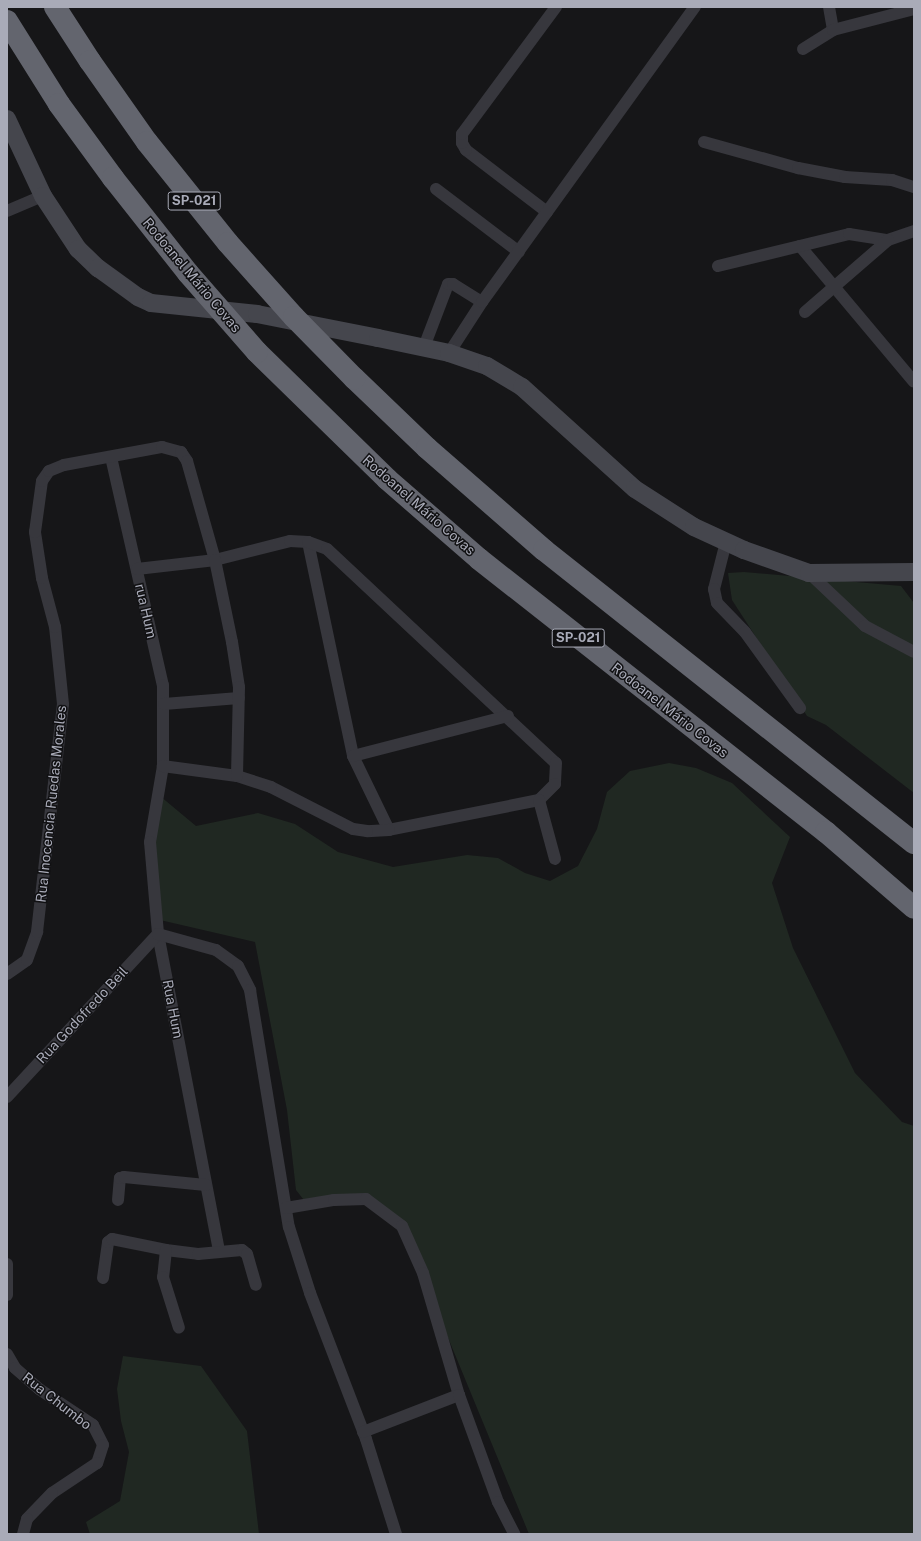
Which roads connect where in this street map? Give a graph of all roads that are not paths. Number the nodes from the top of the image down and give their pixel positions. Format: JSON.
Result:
{"nodes":[{"id":1,"x":55,"y":7,"type":"edge"},
{"id":2,"x":556,"y":7,"type":"edge"},
{"id":3,"x":695,"y":7,"type":"edge"},
{"id":4,"x":829,"y":7,"type":"edge"},
{"id":5,"x":914,"y":9,"type":"edge"},
{"id":6,"x":7,"y":21,"type":"edge"},
{"id":7,"x":833,"y":30,"type":"junction"},
{"id":8,"x":803,"y":50,"type":"dead end"},
{"id":9,"x":7,"y":119,"type":"edge"},
{"id":10,"x":704,"y":142,"type":"dead end"},
{"id":11,"x":914,"y":187,"type":"edge"},
{"id":12,"x":436,"y":190,"type":"dead end"},
{"id":13,"x":43,"y":196,"type":"junction"},
{"id":14,"x":7,"y":211,"type":"edge"},
{"id":15,"x":547,"y":212,"type":"junction"},
{"id":16,"x":914,"y":232,"type":"edge"},
{"id":17,"x":888,"y":240,"type":"junction"},
{"id":18,"x":800,"y":246,"type":"junction"},
{"id":19,"x":519,"y":252,"type":"junction"},
{"id":20,"x":718,"y":266,"type":"dead end"},
{"id":21,"x":834,"y":287,"type":"junction"},
{"id":22,"x":482,"y":302,"type":"junction"},
{"id":23,"x":805,"y":312,"type":"dead end"},
{"id":24,"x":424,"y":347,"type":"junction"},
{"id":25,"x":449,"y":353,"type":"junction"},
{"id":26,"x":914,"y":382,"type":"edge"},
{"id":27,"x":111,"y":458,"type":"junction"},
{"id":28,"x":308,"y":542,"type":"junction"},
{"id":29,"x":726,"y":542,"type":"junction"},
{"id":30,"x":215,"y":560,"type":"junction"},
{"id":31,"x":137,"y":569,"type":"junction"},
{"id":32,"x":914,"y":572,"type":"edge"},
{"id":33,"x":809,"y":573,"type":"junction"},
{"id":34,"x":914,"y":652,"type":"edge"},
{"id":35,"x":239,"y":698,"type":"junction"},
{"id":36,"x":164,"y":704,"type":"junction"},
{"id":37,"x":800,"y":708,"type":"dead end"},
{"id":38,"x":508,"y":716,"type":"junction"},
{"id":39,"x":353,"y":756,"type":"junction"},
{"id":40,"x":163,"y":766,"type":"junction"},
{"id":41,"x":237,"y":776,"type":"junction"},
{"id":42,"x":540,"y":800,"type":"junction"},
{"id":43,"x":389,"y":830,"type":"junction"},
{"id":44,"x":914,"y":843,"type":"edge"},
{"id":45,"x":555,"y":859,"type":"dead end"},
{"id":46,"x":914,"y":908,"type":"edge"},
{"id":47,"x":158,"y":934,"type":"junction"},
{"id":48,"x":7,"y":974,"type":"edge"},
{"id":49,"x":7,"y":1098,"type":"edge"},
{"id":50,"x":206,"y":1185,"type":"junction"},
{"id":51,"x":118,"y":1200,"type":"dead end"},
{"id":52,"x":286,"y":1208,"type":"junction"},
{"id":53,"x":166,"y":1250,"type":"junction"},
{"id":54,"x":219,"y":1250,"type":"junction"},
{"id":55,"x":7,"y":1264,"type":"edge"},
{"id":56,"x":102,"y":1278,"type":"dead end"},
{"id":57,"x":256,"y":1285,"type":"dead end"},
{"id":58,"x":7,"y":1295,"type":"edge"},
{"id":59,"x":178,"y":1328,"type":"dead end"},
{"id":60,"x":7,"y":1354,"type":"edge"},
{"id":61,"x":459,"y":1395,"type":"junction"},
{"id":62,"x":363,"y":1432,"type":"junction"},
{"id":63,"x":23,"y":1534,"type":"edge"},
{"id":64,"x":396,"y":1534,"type":"edge"},
{"id":65,"x":514,"y":1534,"type":"edge"}],
"edges":[{"from":1,"to":44,"type":"highway","number":"SP-021","bridge":true},
{"from":2,"to":15,"type":"street"},
{"from":3,"to":15,"type":"street"},
{"from":4,"to":7,"type":"street"},
{"from":5,"to":7,"type":"street"},
{"from":6,"to":46,"type":"highway","name":"Rodoanel Mário Covas","number":"SP-021","bridge":true},
{"from":7,"to":8,"type":"street"},
{"from":9,"to":13,"type":"street"},
{"from":10,"to":11,"type":"street"},
{"from":12,"to":19,"type":"street"},
{"from":13,"to":14,"type":"street"},
{"from":13,"to":24,"type":"street"},
{"from":15,"to":19,"type":"street"},
{"from":16,"to":17,"type":"street"},
{"from":17,"to":18,"type":"street"},
{"from":17,"to":21,"type":"street"},
{"from":18,"to":20,"type":"street"},
{"from":18,"to":21,"type":"street"},
{"from":19,"to":22,"type":"street"},
{"from":21,"to":23,"type":"street"},
{"from":21,"to":26,"type":"street"},
{"from":22,"to":24,"type":"street"},
{"from":22,"to":25,"type":"street"},
{"from":24,"to":25,"type":"street"},
{"from":25,"to":29,"type":"street"},
{"from":27,"to":30,"type":"street"},
{"from":27,"to":31,"type":"street","name":"rua Hum"},
{"from":27,"to":48,"type":"street","name":"Rua Inocencia Ruedas Morales"},
{"from":28,"to":30,"type":"street"},
{"from":28,"to":38,"type":"street"},
{"from":28,"to":39,"type":"street"},
{"from":29,"to":33,"type":"street"},
{"from":29,"to":37,"type":"street"},
{"from":30,"to":31,"type":"street"},
{"from":30,"to":35,"type":"street"},
{"from":31,"to":36,"type":"street","name":"rua Hum"},
{"from":32,"to":33,"type":"street"},
{"from":33,"to":34,"type":"street"},
{"from":35,"to":36,"type":"street"},
{"from":35,"to":41,"type":"street"},
{"from":36,"to":40,"type":"street","name":"rua Hum"},
{"from":38,"to":39,"type":"street"},
{"from":38,"to":42,"type":"street"},
{"from":39,"to":43,"type":"street"},
{"from":40,"to":41,"type":"street"},
{"from":40,"to":47,"type":"street","name":"Rua Hum"},
{"from":41,"to":43,"type":"street"},
{"from":42,"to":43,"type":"street"},
{"from":42,"to":45,"type":"street"},
{"from":47,"to":49,"type":"street","name":"Rua Godofredo Beil"},
{"from":47,"to":50,"type":"street","name":"Rua Hum"},
{"from":47,"to":52,"type":"street"},
{"from":50,"to":51,"type":"street"},
{"from":50,"to":54,"type":"street","name":"Rua Hum"},
{"from":52,"to":61,"type":"street"},
{"from":52,"to":62,"type":"street"},
{"from":53,"to":54,"type":"street"},
{"from":53,"to":56,"type":"street"},
{"from":53,"to":59,"type":"street"},
{"from":54,"to":57,"type":"street"},
{"from":55,"to":58,"type":"street"},
{"from":60,"to":63,"type":"street","name":"Rua Chumbo"},
{"from":61,"to":62,"type":"street"},
{"from":61,"to":65,"type":"street"},
{"from":62,"to":64,"type":"street"}]}
